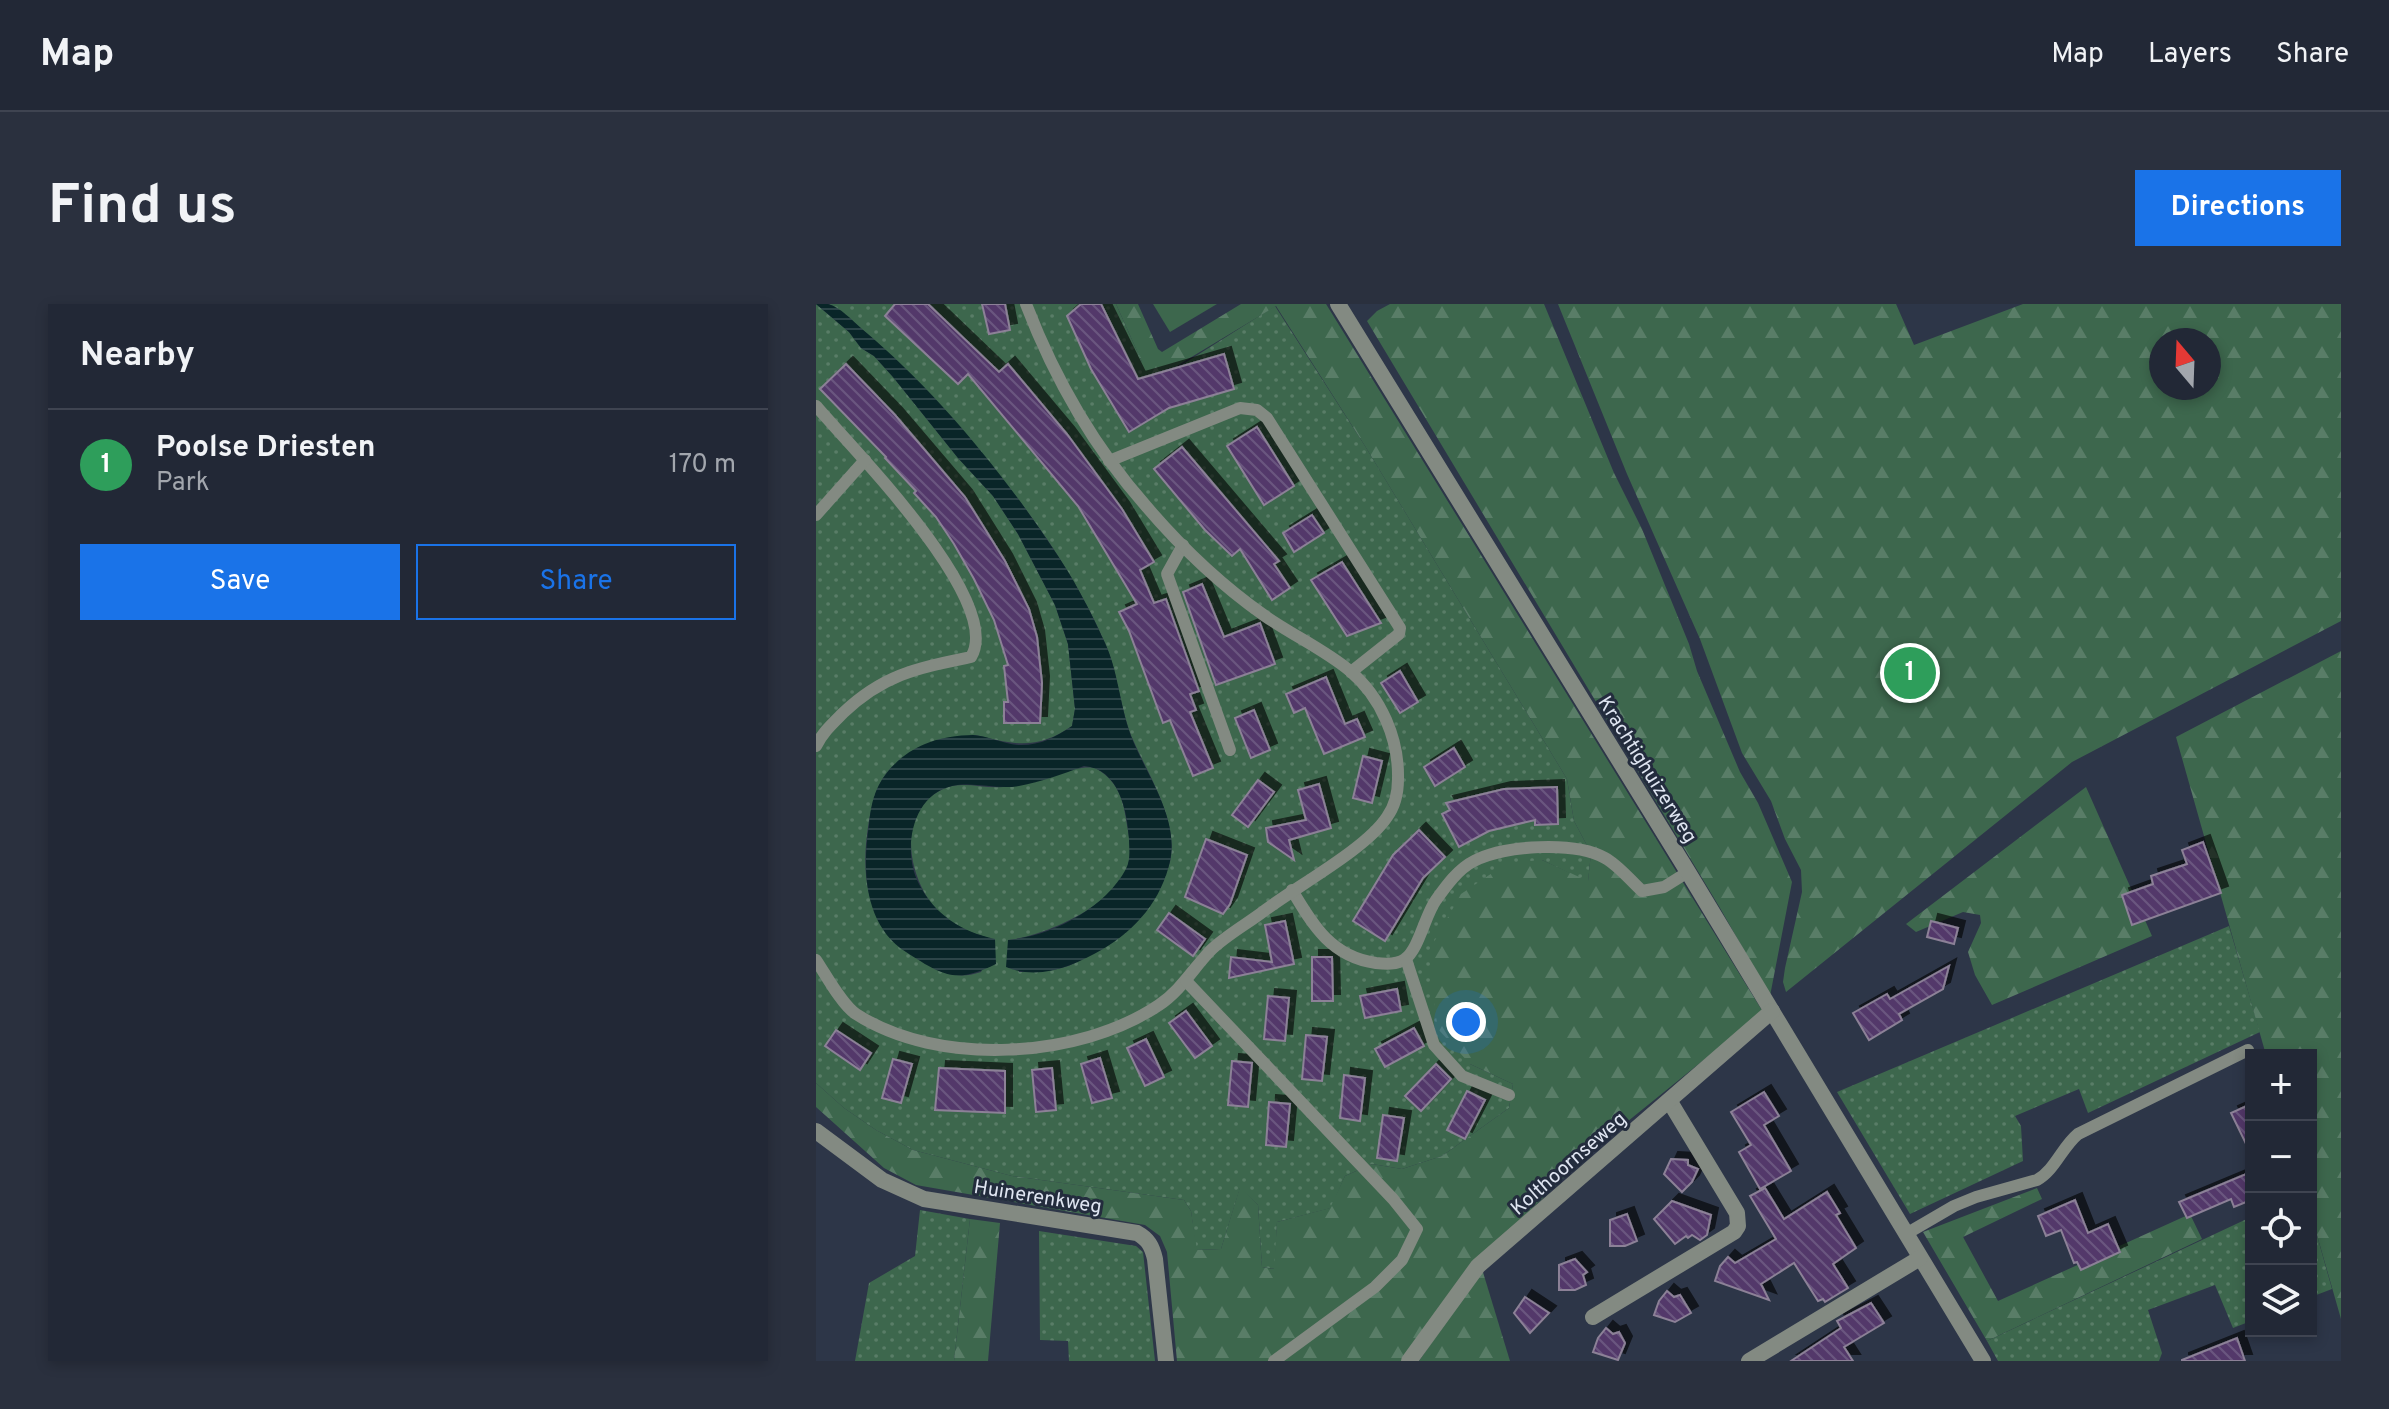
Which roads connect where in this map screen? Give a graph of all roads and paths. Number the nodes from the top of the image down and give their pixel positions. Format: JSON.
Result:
{"nodes":[{"id":1,"x":1026,"y":304,"type":"edge"},
{"id":2,"x":1338,"y":304,"type":"edge"},
{"id":3,"x":816,"y":406,"type":"edge"},
{"id":4,"x":865,"y":460,"type":"junction"},
{"id":5,"x":1109,"y":461,"type":"junction"},
{"id":6,"x":816,"y":515,"type":"edge"},
{"id":7,"x":1183,"y":545,"type":"junction"},
{"id":8,"x":1351,"y":672,"type":"junction"},
{"id":9,"x":816,"y":746,"type":"edge"},
{"id":10,"x":1230,"y":750,"type":"dead end"},
{"id":11,"x":1688,"y":872,"type":"junction"},
{"id":12,"x":1292,"y":890,"type":"junction"},
{"id":13,"x":1406,"y":959,"type":"junction"},
{"id":14,"x":816,"y":960,"type":"edge"},
{"id":15,"x":1186,"y":981,"type":"junction"},
{"id":16,"x":1772,"y":1011,"type":"junction"},
{"id":17,"x":2245,"y":1051,"type":"edge"},
{"id":18,"x":1509,"y":1095,"type":"dead end"},
{"id":19,"x":1670,"y":1102,"type":"junction"},
{"id":20,"x":816,"y":1131,"type":"edge"},
{"id":21,"x":1906,"y":1234,"type":"junction"},
{"id":22,"x":1920,"y":1258,"type":"junction"},
{"id":23,"x":1593,"y":1317,"type":"dead end"},
{"id":24,"x":1166,"y":1361,"type":"edge"},
{"id":25,"x":1274,"y":1361,"type":"edge"},
{"id":26,"x":1409,"y":1361,"type":"edge"},
{"id":27,"x":1749,"y":1361,"type":"edge"},
{"id":28,"x":1983,"y":1361,"type":"edge"}],
"edges":[{"from":1,"to":5,"type":"lane"},
{"from":2,"to":11,"type":"street","name":"Krachtighuizerweg"},
{"from":3,"to":4,"type":"lane"},
{"from":4,"to":6,"type":"lane"},
{"from":4,"to":9,"type":"lane"},
{"from":5,"to":7,"type":"lane"},
{"from":5,"to":8,"type":"lane"},
{"from":7,"to":8,"type":"lane"},
{"from":7,"to":10,"type":"lane"},
{"from":8,"to":12,"type":"lane"},
{"from":11,"to":13,"type":"lane"},
{"from":11,"to":16,"type":"street","name":"Krachtighuizerweg"},
{"from":12,"to":13,"type":"lane"},
{"from":12,"to":15,"type":"lane"},
{"from":13,"to":18,"type":"lane"},
{"from":14,"to":15,"type":"lane"},
{"from":15,"to":25,"type":"lane"},
{"from":16,"to":19,"type":"street","name":"Kolthoornseweg"},
{"from":16,"to":21,"type":"street","name":"Krachtighuizerweg"},
{"from":17,"to":21,"type":"lane"},
{"from":19,"to":23,"type":"street"},
{"from":19,"to":26,"type":"street","name":"Kolthoornseweg"},
{"from":20,"to":24,"type":"street","name":"Huinerenkweg"},
{"from":21,"to":22,"type":"street","name":"Krachtighuizerweg"},
{"from":22,"to":27,"type":"street"},
{"from":22,"to":28,"type":"street","name":"Krachtighuizerweg"}]}
